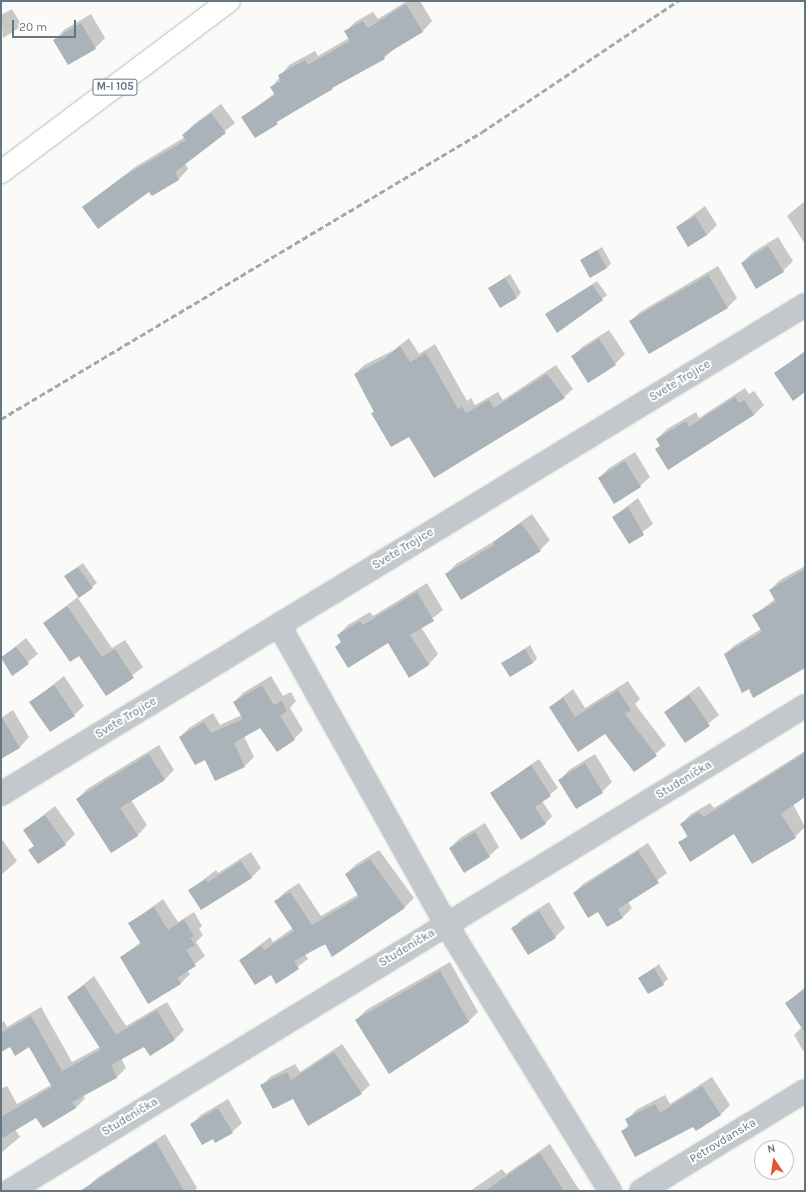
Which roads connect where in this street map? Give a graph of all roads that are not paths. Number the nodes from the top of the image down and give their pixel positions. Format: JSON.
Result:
{"nodes":[{"id":1,"x":229,"y":1,"type":"edge"},
{"id":2,"x":1,"y":172,"type":"edge"},
{"id":3,"x":805,"y":305,"type":"edge"},
{"id":4,"x":279,"y":625,"type":"junction"},
{"id":5,"x":805,"y":706,"type":"edge"},
{"id":6,"x":1,"y":794,"type":"edge"},
{"id":7,"x":446,"y":924,"type":"junction"},
{"id":8,"x":805,"y":1092,"type":"edge"},
{"id":9,"x":10,"y":1191,"type":"edge"},
{"id":10,"x":610,"y":1191,"type":"edge"},
{"id":11,"x":641,"y":1191,"type":"edge"}],
"edges":[{"from":1,"to":2,"type":"main road","number":"M-I 105"},
{"from":3,"to":4,"type":"street","name":"Svete Trojice"},
{"from":4,"to":6,"type":"street","name":"Svete Trojice"},
{"from":4,"to":7,"type":"street"},
{"from":5,"to":7,"type":"street","name":"Studenička"},
{"from":7,"to":9,"type":"street","name":"Studenička"},
{"from":7,"to":10,"type":"street"},
{"from":8,"to":11,"type":"street","name":"Petrovdanska"}]}
